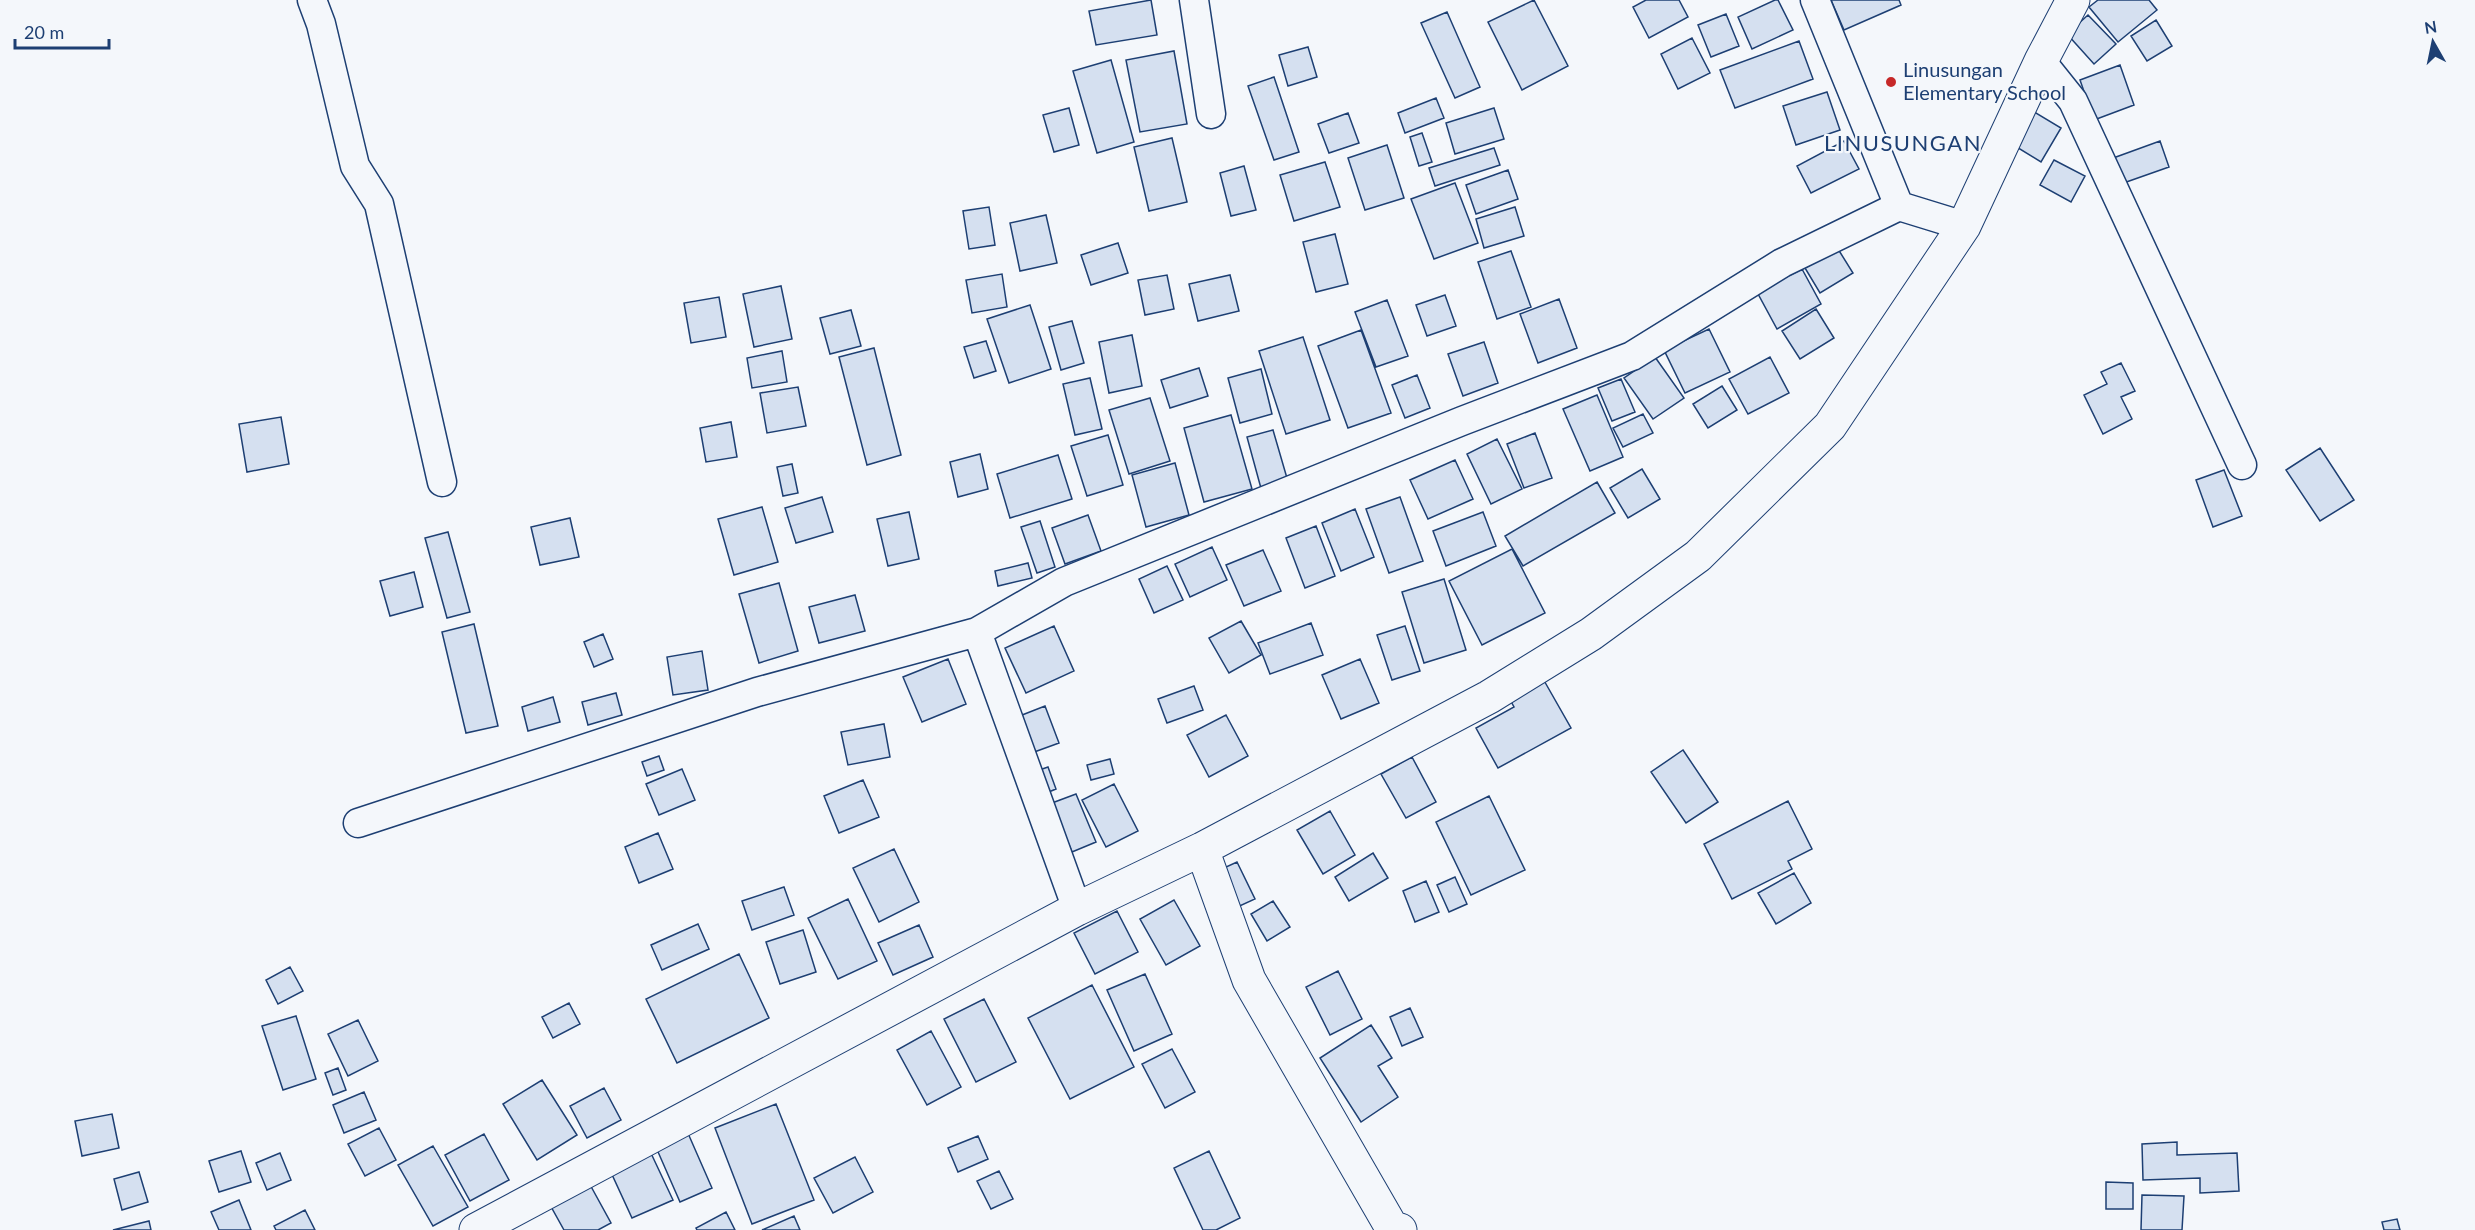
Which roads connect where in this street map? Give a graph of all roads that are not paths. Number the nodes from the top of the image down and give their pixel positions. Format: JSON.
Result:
{"nodes":[{"id":1,"x":312,"y":0,"type":"edge"},
{"id":2,"x":1194,"y":0,"type":"edge"},
{"id":3,"x":1815,"y":0,"type":"edge"},
{"id":4,"x":2073,"y":0,"type":"edge"},
{"id":5,"x":2041,"y":61,"type":"junction"},
{"id":6,"x":1211,"y":114,"type":"dead end"},
{"id":7,"x":1899,"y":206,"type":"junction"},
{"id":8,"x":1964,"y":226,"type":"junction"},
{"id":9,"x":2242,"y":465,"type":"dead end"},
{"id":10,"x":442,"y":482,"type":"dead end"},
{"id":11,"x":976,"y":632,"type":"junction"},
{"id":12,"x":358,"y":823,"type":"dead end"},
{"id":13,"x":1202,"y":849,"type":"junction"},
{"id":14,"x":1077,"y":909,"type":"junction"},
{"id":15,"x":476,"y":1230,"type":"edge"},
{"id":16,"x":1400,"y":1230,"type":"edge"}],
"edges":[{"from":1,"to":10,"type":"street"},
{"from":2,"to":6,"type":"street"},
{"from":3,"to":7,"type":"street"},
{"from":4,"to":5,"type":"street"},
{"from":5,"to":8,"type":"street"},
{"from":5,"to":9,"type":"street"},
{"from":7,"to":8,"type":"street"},
{"from":7,"to":11,"type":"street"},
{"from":8,"to":13,"type":"street"},
{"from":11,"to":12,"type":"street"},
{"from":11,"to":14,"type":"street"},
{"from":13,"to":14,"type":"street"},
{"from":13,"to":16,"type":"street"},
{"from":14,"to":15,"type":"street"}]}
